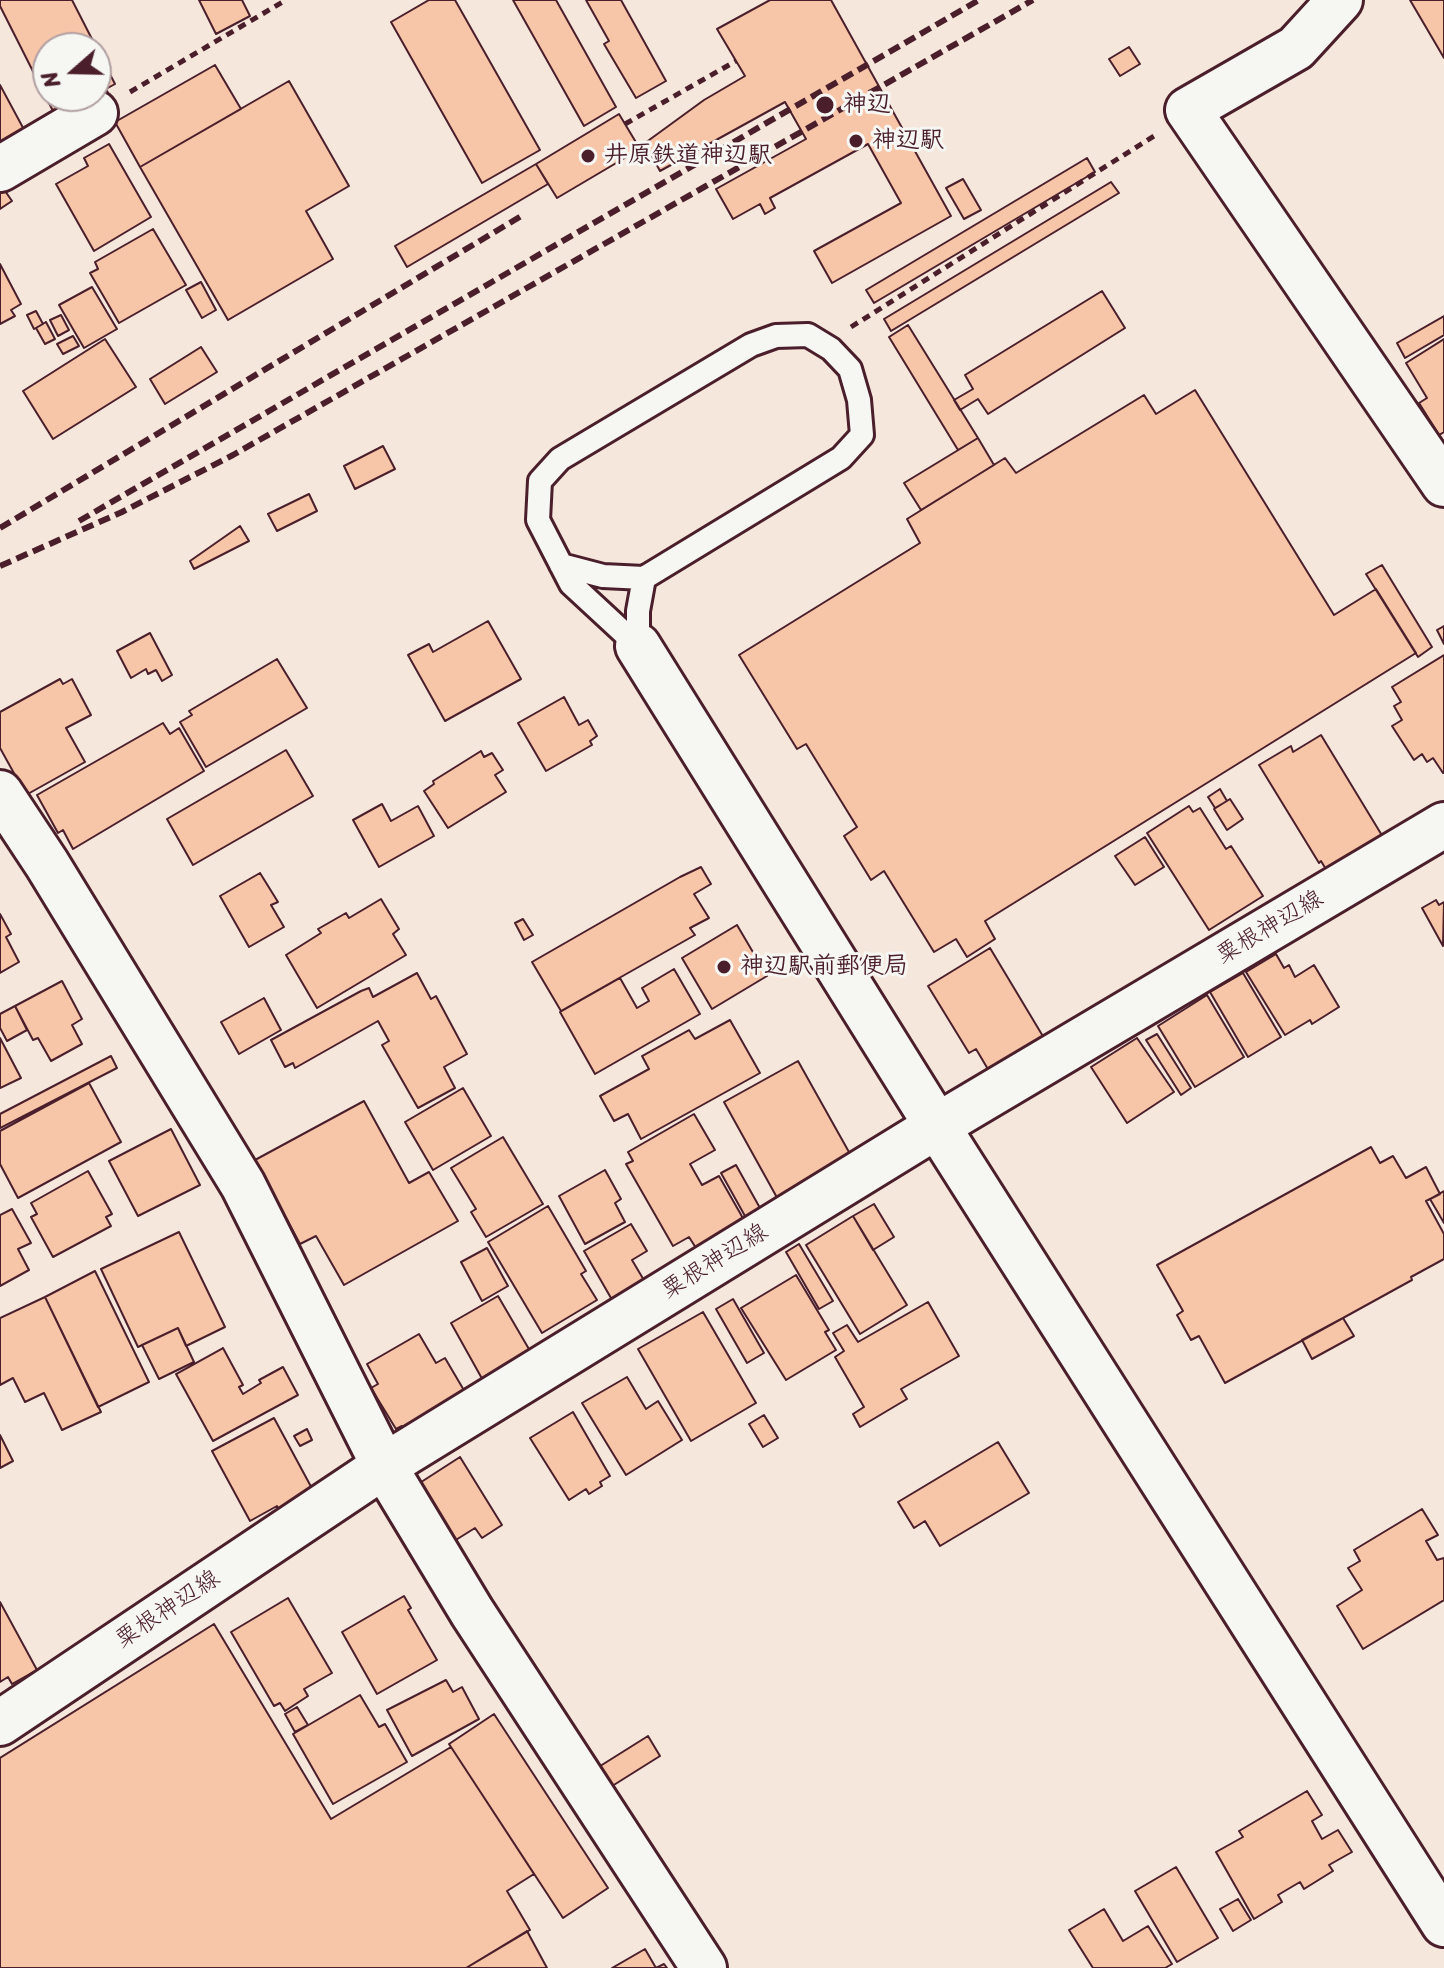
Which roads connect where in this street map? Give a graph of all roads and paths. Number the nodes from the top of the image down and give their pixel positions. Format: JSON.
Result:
{"nodes":[{"id":1,"x":286,"y":0,"type":"edge"},
{"id":2,"x":1340,"y":0,"type":"edge"},
{"id":3,"x":736,"y":61,"type":"dead end"},
{"id":4,"x":1188,"y":110,"type":"junction"},
{"id":5,"x":95,"y":113,"type":"joint"},
{"id":6,"x":625,"y":124,"type":"dead end"},
{"id":7,"x":0,"y":169,"type":"edge"},
{"id":8,"x":823,"y":344,"type":"junction"},
{"id":9,"x":1444,"y":484,"type":"edge"},
{"id":10,"x":561,"y":565,"type":"junction"},
{"id":11,"x":644,"y":578,"type":"junction"},
{"id":12,"x":638,"y":646,"type":"junction"},
{"id":13,"x":0,"y":793,"type":"edge"},
{"id":14,"x":1444,"y":825,"type":"edge"},
{"id":15,"x":937,"y":1126,"type":"junction"},
{"id":16,"x":384,"y":1466,"type":"junction"},
{"id":17,"x":0,"y":1723,"type":"edge"},
{"id":18,"x":1444,"y":1924,"type":"edge"},
{"id":19,"x":704,"y":1968,"type":"edge"}],
"edges":[{"from":1,"to":5,"type":"path"},
{"from":2,"to":4,"type":"street"},
{"from":3,"to":6,"type":"path"},
{"from":4,"to":8,"type":"path"},
{"from":4,"to":9,"type":"street"},
{"from":5,"to":7,"type":"street"},
{"from":8,"to":10,"type":"lane"},
{"from":8,"to":11,"type":"lane"},
{"from":10,"to":11,"type":"lane"},
{"from":10,"to":12,"type":"lane"},
{"from":11,"to":12,"type":"lane"},
{"from":12,"to":15,"type":"street"},
{"from":13,"to":16,"type":"street"},
{"from":14,"to":15,"type":"street","name":"粟根神辺線"},
{"from":15,"to":16,"type":"street","name":"粟根神辺線"},
{"from":15,"to":18,"type":"street"},
{"from":16,"to":17,"type":"street","name":"粟根神辺線"},
{"from":16,"to":19,"type":"street"}]}
